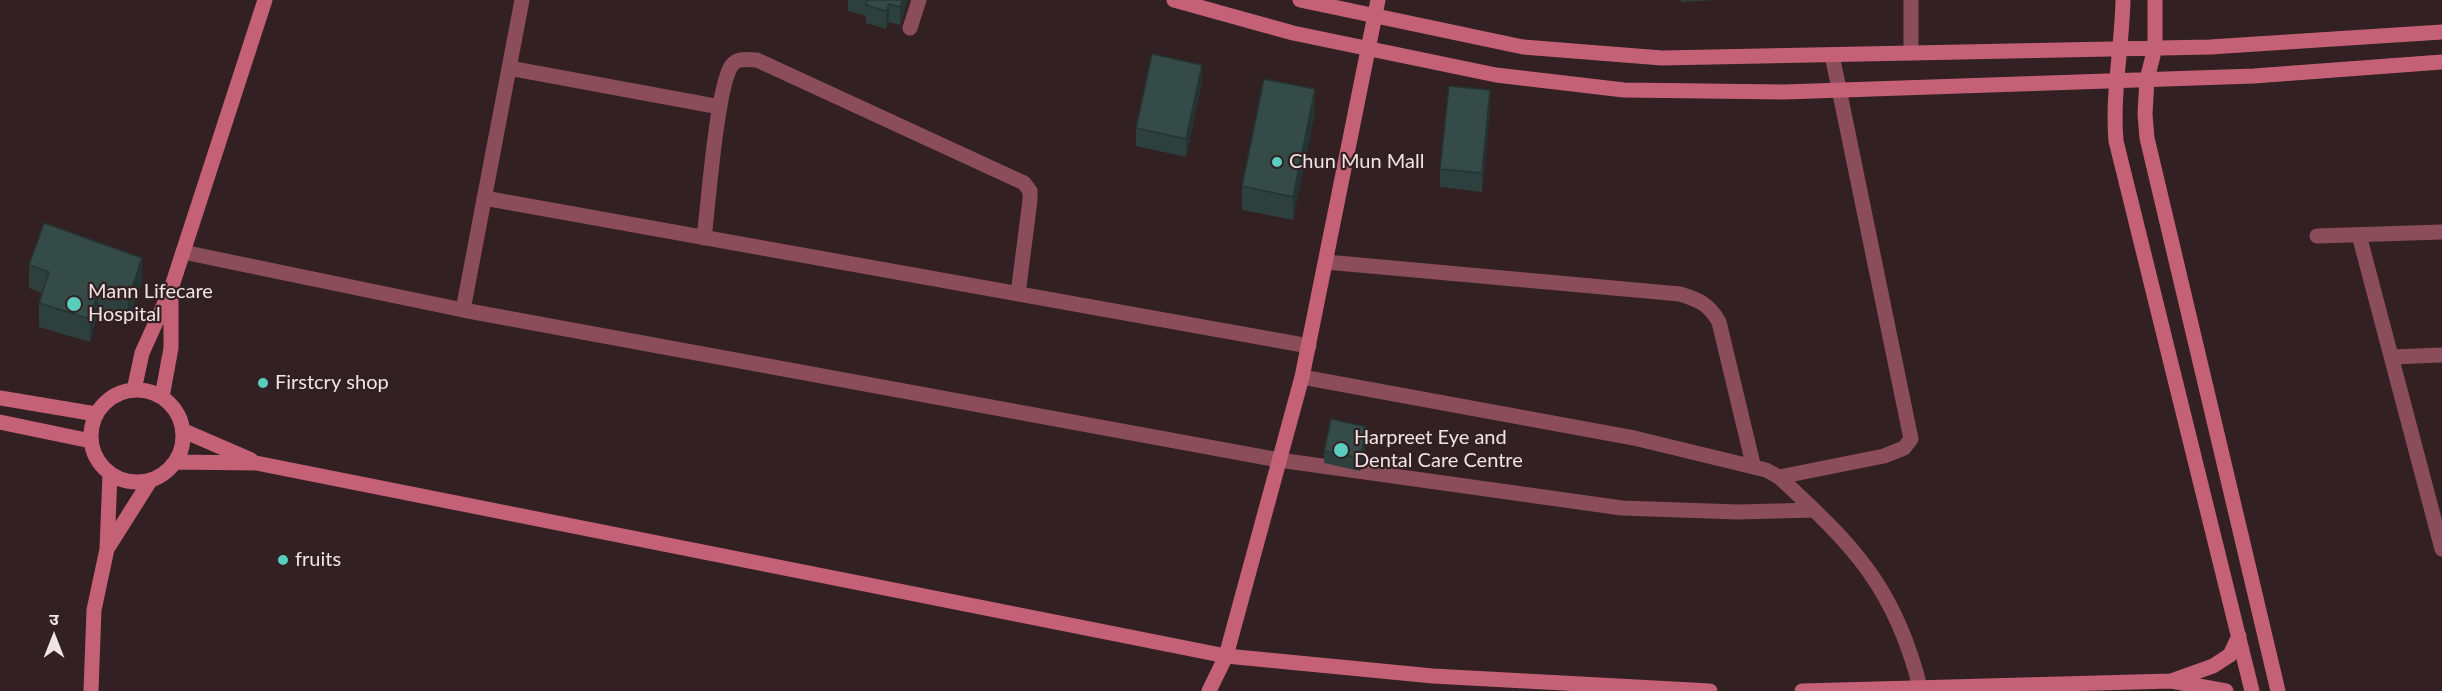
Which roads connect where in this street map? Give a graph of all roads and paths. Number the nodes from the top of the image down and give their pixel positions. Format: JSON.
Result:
{"nodes":[{"id":1,"x":265,"y":0,"type":"edge"},
{"id":2,"x":522,"y":0,"type":"edge"},
{"id":3,"x":919,"y":0,"type":"edge"},
{"id":4,"x":1174,"y":0,"type":"edge"},
{"id":5,"x":1300,"y":0,"type":"edge"},
{"id":6,"x":1378,"y":0,"type":"edge"},
{"id":7,"x":1911,"y":0,"type":"edge"},
{"id":8,"x":2123,"y":0,"type":"edge"},
{"id":9,"x":2155,"y":0,"type":"edge"},
{"id":10,"x":1375,"y":17,"type":"junction"},
{"id":11,"x":910,"y":28,"type":"dead end"},
{"id":12,"x":2442,"y":32,"type":"edge"},
{"id":13,"x":2154,"y":48,"type":"junction"},
{"id":14,"x":1369,"y":49,"type":"junction"},
{"id":15,"x":2122,"y":49,"type":"junction"},
{"id":16,"x":1911,"y":53,"type":"junction"},
{"id":17,"x":1832,"y":55,"type":"junction"},
{"id":18,"x":2442,"y":62,"type":"edge"},
{"id":19,"x":509,"y":68,"type":"junction"},
{"id":20,"x":2118,"y":80,"type":"junction"},
{"id":21,"x":2148,"y":80,"type":"junction"},
{"id":22,"x":1840,"y":90,"type":"junction"},
{"id":23,"x":720,"y":107,"type":"junction"},
{"id":24,"x":484,"y":198,"type":"junction"},
{"id":25,"x":2442,"y":232,"type":"edge"},
{"id":26,"x":2359,"y":235,"type":"junction"},
{"id":27,"x":2317,"y":236,"type":"dead end"},
{"id":28,"x":704,"y":238,"type":"junction"},
{"id":29,"x":183,"y":252,"type":"junction"},
{"id":30,"x":1326,"y":262,"type":"junction"},
{"id":31,"x":171,"y":289,"type":"junction"},
{"id":32,"x":1018,"y":294,"type":"junction"},
{"id":33,"x":463,"y":310,"type":"junction"},
{"id":34,"x":1309,"y":346,"type":"junction"},
{"id":35,"x":2442,"y":355,"type":"edge"},
{"id":36,"x":2393,"y":357,"type":"junction"},
{"id":37,"x":1302,"y":377,"type":"junction"},
{"id":38,"x":134,"y":390,"type":"junction"},
{"id":39,"x":162,"y":397,"type":"junction"},
{"id":40,"x":0,"y":398,"type":"edge"},
{"id":41,"x":96,"y":414,"type":"junction"},
{"id":42,"x":0,"y":422,"type":"edge"},
{"id":43,"x":184,"y":431,"type":"junction"},
{"id":44,"x":91,"y":441,"type":"junction"},
{"id":45,"x":1279,"y":460,"type":"junction"},
{"id":46,"x":176,"y":462,"type":"junction"},
{"id":47,"x":256,"y":463,"type":"junction"},
{"id":48,"x":1753,"y":464,"type":"junction"},
{"id":49,"x":110,"y":474,"type":"junction"},
{"id":50,"x":1779,"y":477,"type":"junction"},
{"id":51,"x":150,"y":481,"type":"junction"},
{"id":52,"x":1814,"y":510,"type":"junction"},
{"id":53,"x":107,"y":549,"type":"junction"},
{"id":54,"x":2442,"y":549,"type":"edge"},
{"id":55,"x":2239,"y":636,"type":"junction"},
{"id":56,"x":1226,"y":656,"type":"junction"},
{"id":57,"x":2171,"y":681,"type":"junction"},
{"id":58,"x":2128,"y":687,"type":"edge"},
{"id":59,"x":1870,"y":690,"type":"edge"},
{"id":60,"x":1921,"y":690,"type":"edge"},
{"id":61,"x":91,"y":691,"type":"edge"},
{"id":62,"x":1209,"y":691,"type":"edge"},
{"id":63,"x":1710,"y":691,"type":"edge"},
{"id":64,"x":1802,"y":691,"type":"edge"},
{"id":65,"x":2226,"y":691,"type":"edge"},
{"id":66,"x":2252,"y":691,"type":"edge"},
{"id":67,"x":2278,"y":691,"type":"edge"}],
"edges":[{"from":1,"to":29,"type":"street"},
{"from":2,"to":19,"type":"street"},
{"from":3,"to":11,"type":"street"},
{"from":4,"to":14,"type":"street"},
{"from":5,"to":10,"type":"street"},
{"from":6,"to":10,"type":"street"},
{"from":7,"to":16,"type":"street"},
{"from":8,"to":15,"type":"street"},
{"from":9,"to":13,"type":"street"},
{"from":10,"to":14,"type":"street"},
{"from":10,"to":17,"type":"street"},
{"from":12,"to":13,"type":"street"},
{"from":13,"to":15,"type":"street"},
{"from":13,"to":21,"type":"street"},
{"from":14,"to":22,"type":"street"},
{"from":14,"to":30,"type":"street"},
{"from":15,"to":16,"type":"street"},
{"from":15,"to":20,"type":"street"},
{"from":16,"to":17,"type":"street"},
{"from":17,"to":22,"type":"street"},
{"from":18,"to":21,"type":"street"},
{"from":19,"to":23,"type":"street"},
{"from":19,"to":24,"type":"street"},
{"from":20,"to":21,"type":"street"},
{"from":20,"to":22,"type":"street"},
{"from":20,"to":55,"type":"street"},
{"from":21,"to":67,"type":"street"},
{"from":22,"to":50,"type":"street"},
{"from":23,"to":28,"type":"street"},
{"from":23,"to":32,"type":"street"},
{"from":24,"to":28,"type":"street"},
{"from":24,"to":33,"type":"street"},
{"from":25,"to":26,"type":"street"},
{"from":26,"to":27,"type":"street"},
{"from":26,"to":36,"type":"street"},
{"from":28,"to":32,"type":"street"},
{"from":29,"to":31,"type":"street"},
{"from":29,"to":33,"type":"street"},
{"from":30,"to":34,"type":"street"},
{"from":30,"to":48,"type":"street"},
{"from":31,"to":38,"type":"street"},
{"from":31,"to":39,"type":"street"},
{"from":32,"to":34,"type":"street"},
{"from":33,"to":45,"type":"street"},
{"from":34,"to":37,"type":"street"},
{"from":35,"to":36,"type":"street"},
{"from":36,"to":54,"type":"street"},
{"from":37,"to":45,"type":"street"},
{"from":37,"to":48,"type":"street"},
{"from":38,"to":39,"type":"street"},
{"from":38,"to":41,"type":"street"},
{"from":39,"to":43,"type":"street"},
{"from":40,"to":41,"type":"street"},
{"from":41,"to":44,"type":"street"},
{"from":42,"to":44,"type":"street"},
{"from":43,"to":46,"type":"street"},
{"from":43,"to":47,"type":"street"},
{"from":44,"to":49,"type":"street"},
{"from":45,"to":52,"type":"street"},
{"from":45,"to":56,"type":"street"},
{"from":46,"to":47,"type":"street"},
{"from":46,"to":51,"type":"street"},
{"from":47,"to":56,"type":"street"},
{"from":48,"to":50,"type":"street"},
{"from":49,"to":51,"type":"street"},
{"from":49,"to":53,"type":"street"},
{"from":50,"to":52,"type":"street"},
{"from":51,"to":53,"type":"street"},
{"from":52,"to":60,"type":"street"},
{"from":53,"to":61,"type":"street"},
{"from":55,"to":57,"type":"street"},
{"from":55,"to":66,"type":"street"},
{"from":56,"to":62,"type":"street"},
{"from":56,"to":63,"type":"street"},
{"from":57,"to":58,"type":"street"},
{"from":57,"to":65,"type":"street"},
{"from":58,"to":60,"type":"street"},
{"from":59,"to":60,"type":"street"},
{"from":59,"to":64,"type":"street"}]}
